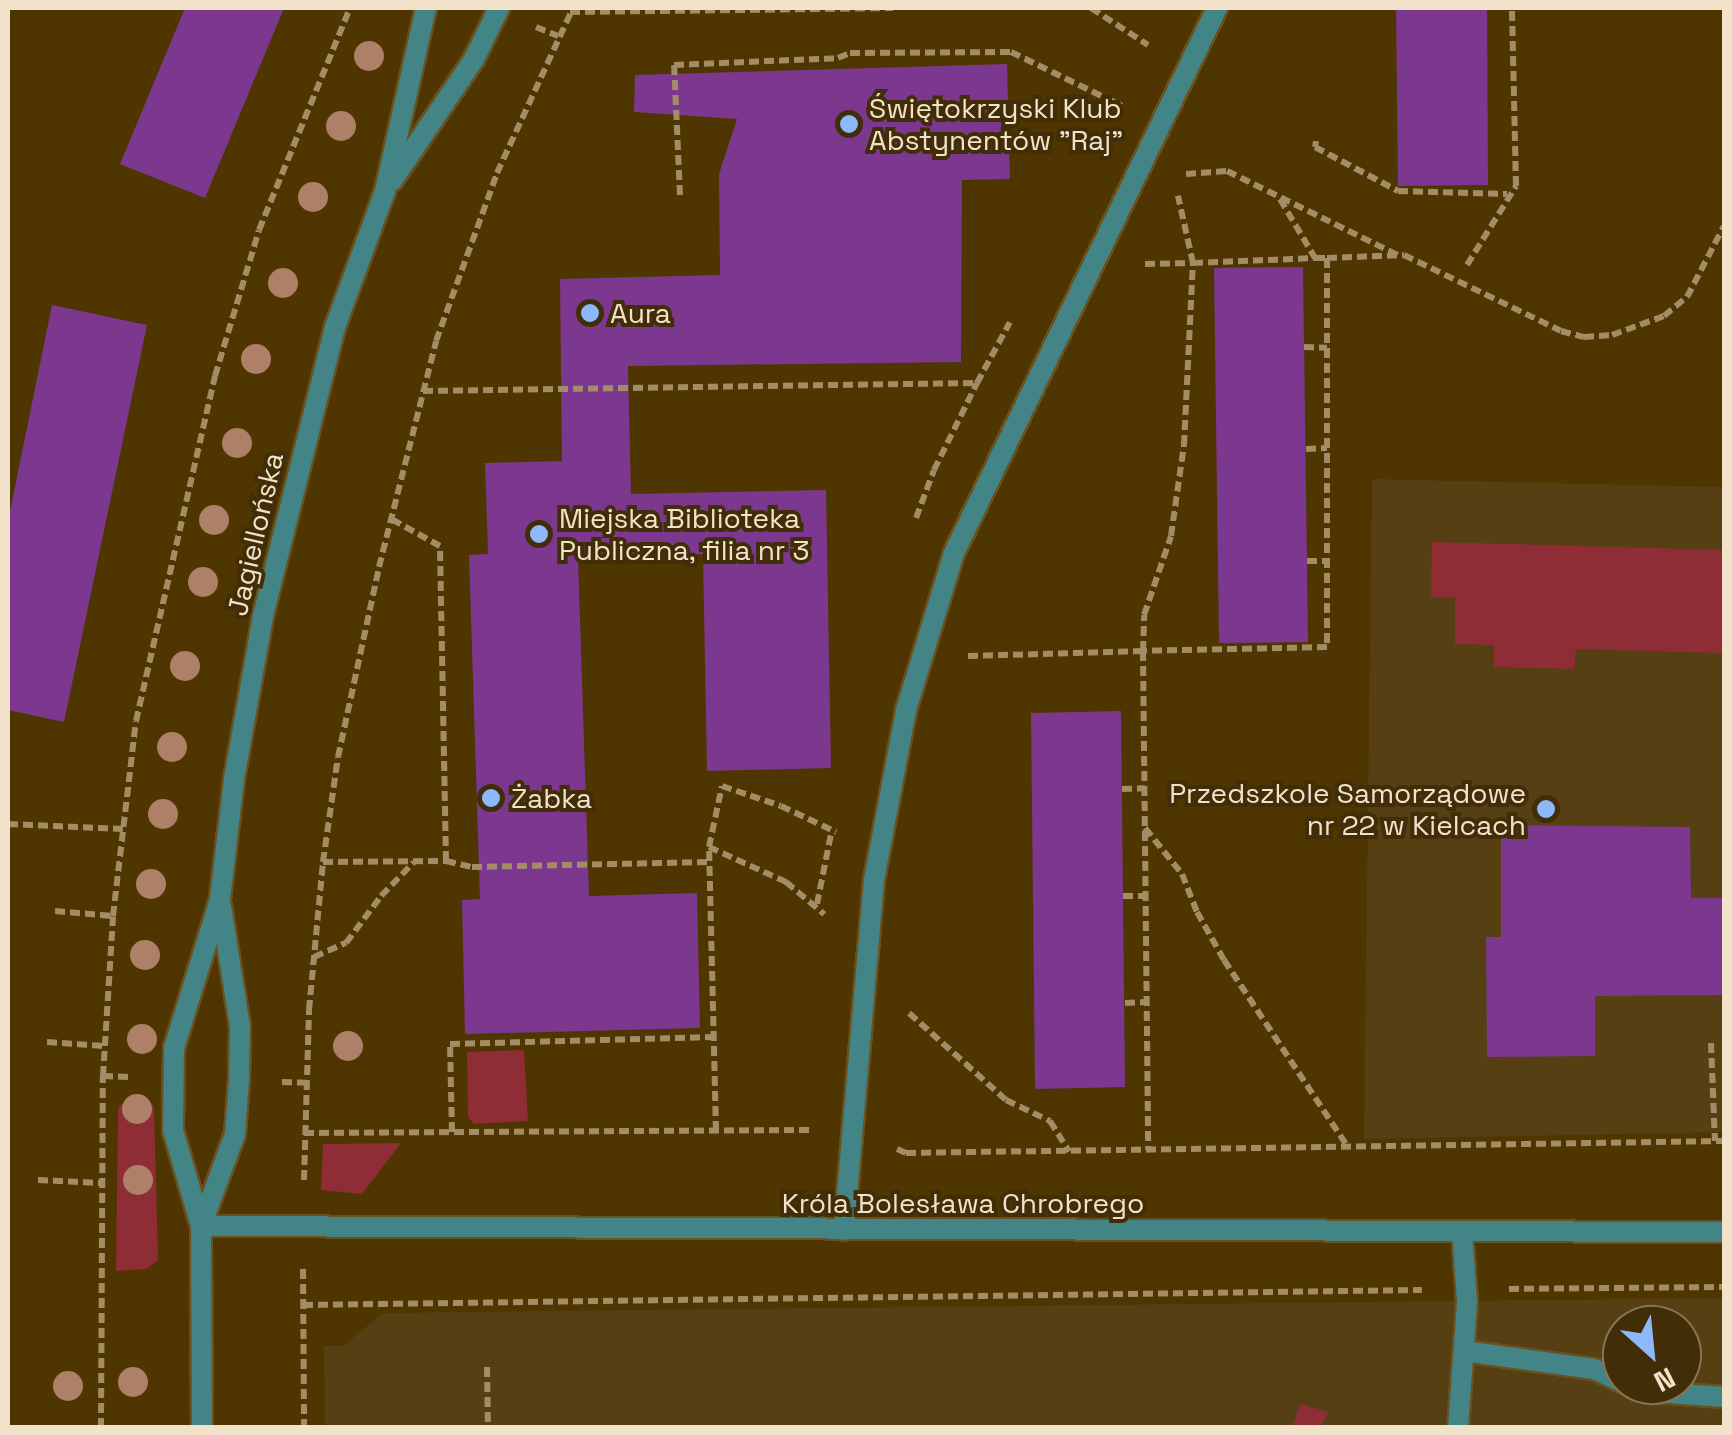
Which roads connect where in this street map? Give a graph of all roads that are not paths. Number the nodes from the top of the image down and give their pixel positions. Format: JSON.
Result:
{"nodes":[{"id":1,"x":426,"y":8,"type":"edge"},
{"id":2,"x":500,"y":8,"type":"edge"},
{"id":3,"x":1217,"y":8,"type":"edge"},
{"id":4,"x":385,"y":191,"type":"junction"},
{"id":5,"x":220,"y":899,"type":"junction"},
{"id":6,"x":201,"y":1226,"type":"junction"},
{"id":7,"x":844,"y":1230,"type":"junction"},
{"id":8,"x":1462,"y":1231,"type":"junction"},
{"id":9,"x":1724,"y":1232,"type":"edge"},
{"id":10,"x":1464,"y":1351,"type":"junction"},
{"id":11,"x":1602,"y":1373,"type":"edge"},
{"id":12,"x":202,"y":1428,"type":"edge"},
{"id":13,"x":1458,"y":1428,"type":"edge"}],
"edges":[{"from":1,"to":4,"type":"street","name":"Jagiellońska"},
{"from":2,"to":4,"type":"street","name":"Jagiellońska"},
{"from":3,"to":7,"type":"street"},
{"from":4,"to":5,"type":"street","name":"Jagiellońska"},
{"from":5,"to":6,"type":"street","name":"Jagiellońska"},
{"from":5,"to":6,"type":"street","name":"Jagiellońska"},
{"from":6,"to":7,"type":"street","name":"Króla Bolesława Chrobrego"},
{"from":6,"to":12,"type":"street","name":"Jagiellońska"},
{"from":7,"to":8,"type":"street","name":"Króla Bolesława Chrobrego"},
{"from":8,"to":9,"type":"street","name":"Króla Bolesława Chrobrego"},
{"from":8,"to":10,"type":"street"},
{"from":10,"to":11,"type":"street"},
{"from":10,"to":13,"type":"street"}]}
